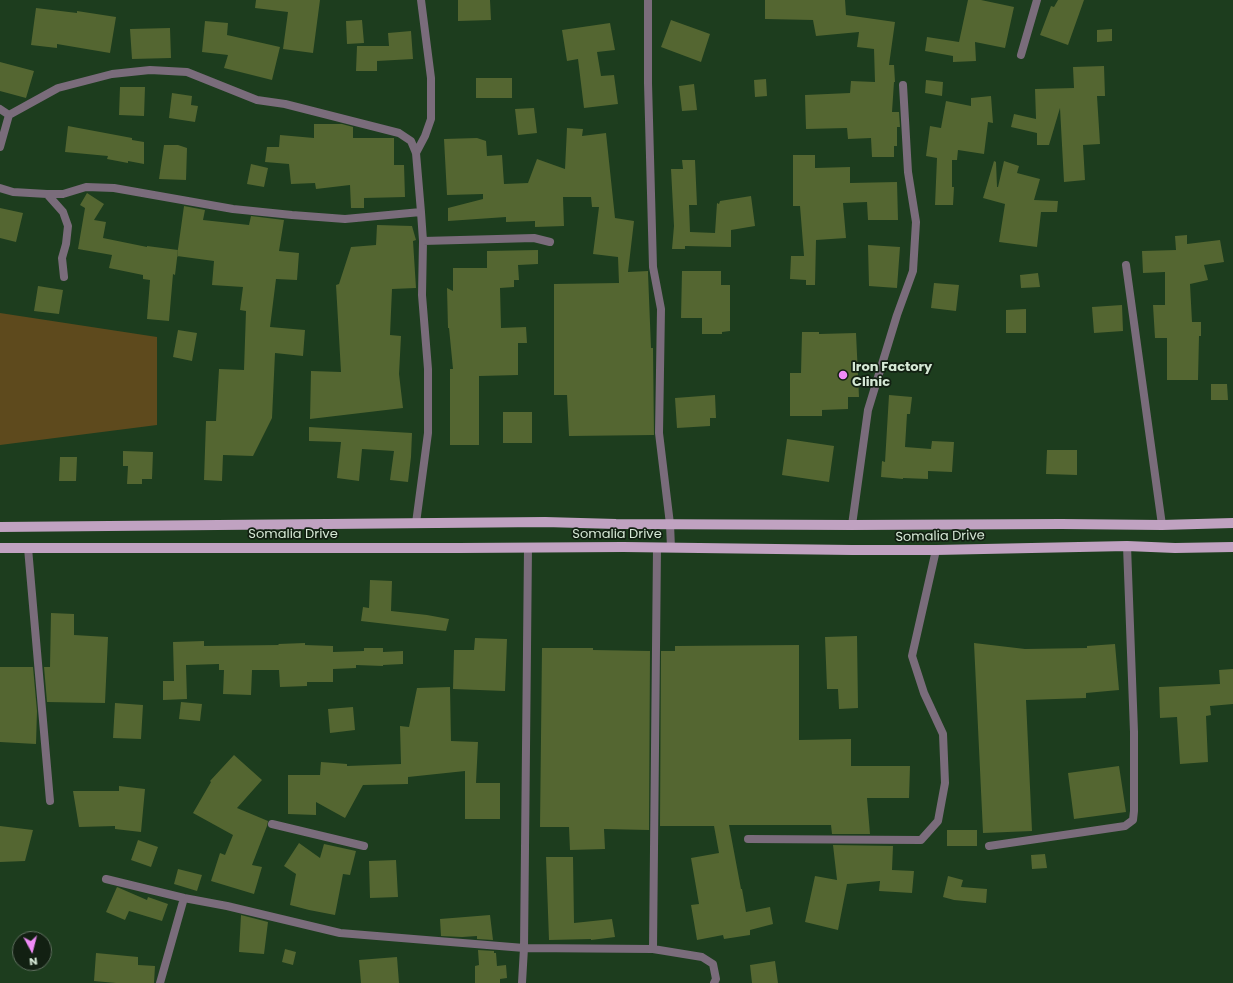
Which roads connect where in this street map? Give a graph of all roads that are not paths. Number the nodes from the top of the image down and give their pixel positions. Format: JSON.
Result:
{"nodes":[{"id":1,"x":421,"y":0,"type":"edge"},
{"id":2,"x":648,"y":0,"type":"edge"},
{"id":3,"x":1037,"y":0,"type":"edge"},
{"id":4,"x":1021,"y":55,"type":"dead end"},
{"id":5,"x":903,"y":85,"type":"dead end"},
{"id":6,"x":0,"y":109,"type":"edge"},
{"id":7,"x":8,"y":115,"type":"junction"},
{"id":8,"x":0,"y":147,"type":"edge"},
{"id":9,"x":416,"y":153,"type":"junction"},
{"id":10,"x":0,"y":188,"type":"edge"},
{"id":11,"x":47,"y":194,"type":"junction"},
{"id":12,"x":421,"y":212,"type":"junction"},
{"id":13,"x":423,"y":241,"type":"junction"},
{"id":14,"x":550,"y":242,"type":"dead end"},
{"id":15,"x":1126,"y":265,"type":"dead end"},
{"id":16,"x":64,"y":277,"type":"dead end"},
{"id":17,"x":416,"y":523,"type":"junction"},
{"id":18,"x":1233,"y":523,"type":"edge"},
{"id":19,"x":670,"y":524,"type":"junction"},
{"id":20,"x":852,"y":525,"type":"junction"},
{"id":21,"x":1162,"y":525,"type":"junction"},
{"id":22,"x":0,"y":527,"type":"edge"},
{"id":23,"x":1127,"y":546,"type":"junction"},
{"id":24,"x":1233,"y":547,"type":"edge"},
{"id":25,"x":0,"y":548,"type":"edge"},
{"id":26,"x":28,"y":548,"type":"junction"},
{"id":27,"x":528,"y":548,"type":"junction"},
{"id":28,"x":657,"y":548,"type":"junction"},
{"id":29,"x":670,"y":548,"type":"junction"},
{"id":30,"x":936,"y":550,"type":"junction"},
{"id":31,"x":50,"y":801,"type":"dead end"},
{"id":32,"x":272,"y":824,"type":"dead end"},
{"id":33,"x":748,"y":839,"type":"dead end"},
{"id":34,"x":364,"y":846,"type":"dead end"},
{"id":35,"x":989,"y":846,"type":"dead end"},
{"id":36,"x":106,"y":878,"type":"dead end"},
{"id":37,"x":184,"y":898,"type":"junction"},
{"id":38,"x":524,"y":948,"type":"junction"},
{"id":39,"x":653,"y":949,"type":"junction"},
{"id":40,"x":160,"y":983,"type":"edge"},
{"id":41,"x":522,"y":983,"type":"edge"},
{"id":42,"x":714,"y":983,"type":"edge"}],
"edges":[{"from":1,"to":9,"type":"street"},
{"from":2,"to":19,"type":"street"},
{"from":3,"to":4,"type":"street"},
{"from":5,"to":20,"type":"street"},
{"from":6,"to":7,"type":"street"},
{"from":7,"to":8,"type":"street"},
{"from":7,"to":9,"type":"street"},
{"from":9,"to":12,"type":"street"},
{"from":10,"to":11,"type":"street"},
{"from":11,"to":12,"type":"street"},
{"from":11,"to":16,"type":"street"},
{"from":12,"to":13,"type":"street"},
{"from":13,"to":14,"type":"street"},
{"from":13,"to":17,"type":"street"},
{"from":15,"to":21,"type":"street"},
{"from":17,"to":19,"type":"main road","name":"Somalia Drive"},
{"from":17,"to":22,"type":"main road","name":"Somalia Drive"},
{"from":18,"to":21,"type":"main road","name":"Somalia Drive"},
{"from":19,"to":20,"type":"main road","name":"Somalia Drive"},
{"from":19,"to":29,"type":"street"},
{"from":20,"to":21,"type":"main road","name":"Somalia Drive"},
{"from":23,"to":24,"type":"main road","name":"Somalia Drive"},
{"from":23,"to":30,"type":"main road","name":"Somalia Drive"},
{"from":23,"to":35,"type":"street"},
{"from":25,"to":26,"type":"main road","name":"Somalia Drive"},
{"from":26,"to":27,"type":"main road","name":"Somalia Drive"},
{"from":26,"to":31,"type":"street"},
{"from":27,"to":28,"type":"main road","name":"Somalia Drive"},
{"from":27,"to":38,"type":"street"},
{"from":28,"to":29,"type":"main road","name":"Somalia Drive"},
{"from":28,"to":39,"type":"street"},
{"from":29,"to":30,"type":"main road","name":"Somalia Drive"},
{"from":30,"to":33,"type":"street"},
{"from":32,"to":34,"type":"street"},
{"from":36,"to":37,"type":"street"},
{"from":37,"to":38,"type":"street"},
{"from":37,"to":40,"type":"street"},
{"from":38,"to":39,"type":"street"},
{"from":38,"to":41,"type":"street"},
{"from":39,"to":42,"type":"street"}]}
